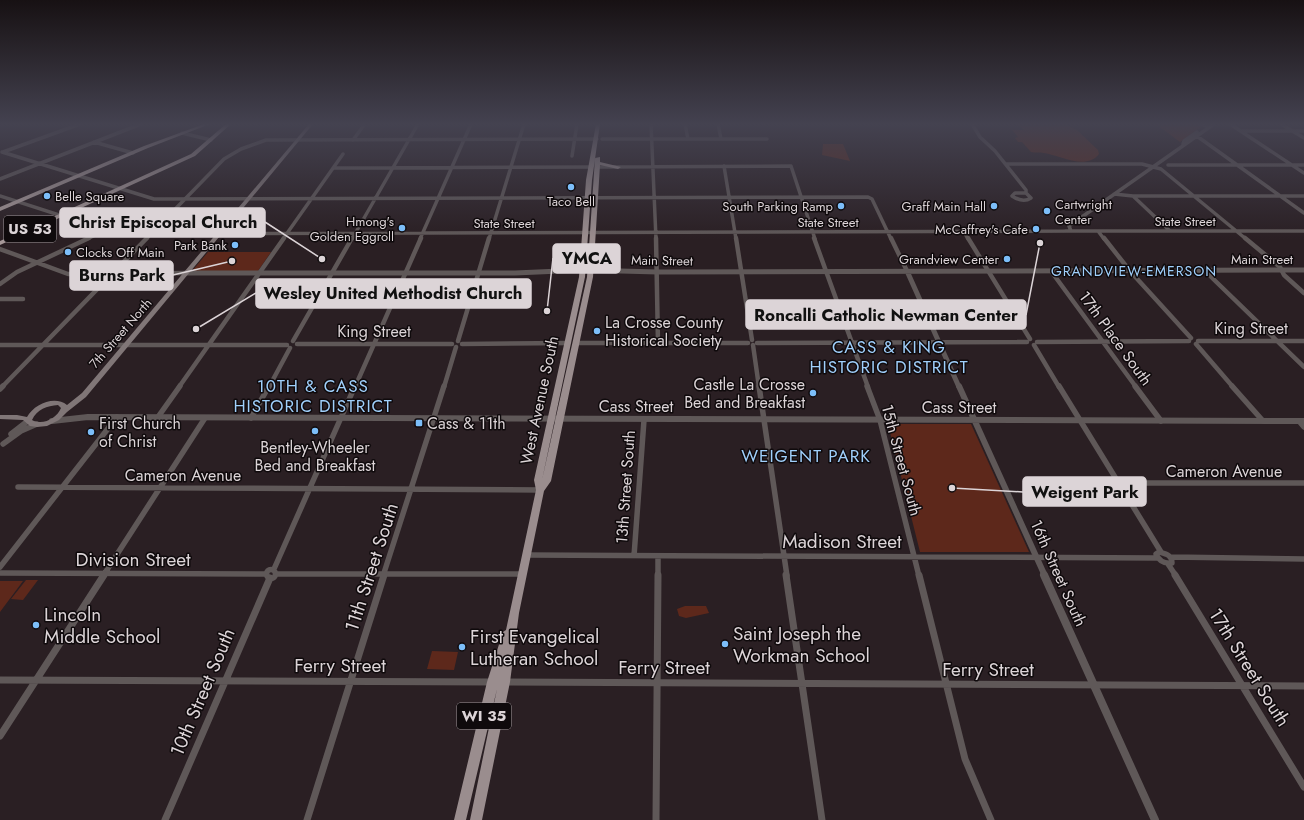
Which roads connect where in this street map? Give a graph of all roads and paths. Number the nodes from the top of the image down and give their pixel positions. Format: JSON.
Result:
{"nodes":[{"id":1,"x":33,"y":162,"type":"edge"},
{"id":2,"x":43,"y":162,"type":"edge"},
{"id":3,"x":110,"y":162,"type":"edge"},
{"id":4,"x":178,"y":162,"type":"edge"},
{"id":5,"x":221,"y":162,"type":"edge"},
{"id":6,"x":280,"y":162,"type":"edge"},
{"id":7,"x":338,"y":162,"type":"edge"},
{"id":8,"x":396,"y":162,"type":"edge"},
{"id":9,"x":454,"y":162,"type":"edge"},
{"id":10,"x":513,"y":162,"type":"edge"},
{"id":11,"x":596,"y":162,"type":"edge"},
{"id":12,"x":652,"y":162,"type":"edge"},
{"id":13,"x":1158,"y":162,"type":"edge"},
{"id":14,"x":1234,"y":162,"type":"edge"},
{"id":15,"x":1288,"y":162,"type":"edge"},
{"id":16,"x":39,"y":164,"type":"junction"},
{"id":17,"x":1006,"y":164,"type":"joint"},
{"id":18,"x":1168,"y":165,"type":"dead end"},
{"id":19,"x":1238,"y":165,"type":"junction"},
{"id":20,"x":1292,"y":165,"type":"junction"},
{"id":21,"x":1304,"y":165,"type":"edge"},
{"id":22,"x":595,"y":166,"type":"junction"},
{"id":23,"x":652,"y":166,"type":"junction"},
{"id":24,"x":724,"y":166,"type":"junction"},
{"id":25,"x":1153,"y":166,"type":"junction"},
{"id":26,"x":393,"y":167,"type":"junction"},
{"id":27,"x":452,"y":167,"type":"junction"},
{"id":28,"x":512,"y":167,"type":"junction"},
{"id":29,"x":618,"y":167,"type":"joint"},
{"id":30,"x":334,"y":168,"type":"junction"},
{"id":31,"x":1304,"y":173,"type":"edge"},
{"id":32,"x":77,"y":176,"type":"junction"},
{"id":33,"x":0,"y":179,"type":"edge"},
{"id":34,"x":119,"y":189,"type":"junction"},
{"id":35,"x":1026,"y":193,"type":"junction"},
{"id":36,"x":1114,"y":194,"type":"junction"},
{"id":37,"x":0,"y":196,"type":"edge"},
{"id":38,"x":1133,"y":196,"type":"junction"},
{"id":39,"x":1195,"y":196,"type":"junction"},
{"id":40,"x":1280,"y":196,"type":"junction"},
{"id":41,"x":1304,"y":196,"type":"edge"},
{"id":42,"x":730,"y":197,"type":"junction"},
{"id":43,"x":800,"y":197,"type":"junction"},
{"id":44,"x":312,"y":198,"type":"junction"},
{"id":45,"x":375,"y":198,"type":"junction"},
{"id":46,"x":438,"y":198,"type":"junction"},
{"id":47,"x":502,"y":198,"type":"junction"},
{"id":48,"x":592,"y":198,"type":"junction"},
{"id":49,"x":655,"y":198,"type":"junction"},
{"id":50,"x":185,"y":199,"type":"junction"},
{"id":51,"x":249,"y":199,"type":"junction"},
{"id":52,"x":17,"y":201,"type":"junction"},
{"id":53,"x":0,"y":208,"type":"edge"},
{"id":54,"x":1304,"y":213,"type":"edge"},
{"id":55,"x":60,"y":216,"type":"junction"},
{"id":56,"x":104,"y":231,"type":"junction"},
{"id":57,"x":1069,"y":231,"type":"junction"},
{"id":58,"x":1098,"y":231,"type":"junction"},
{"id":59,"x":1170,"y":231,"type":"junction"},
{"id":60,"x":1236,"y":231,"type":"junction"},
{"id":61,"x":1304,"y":231,"type":"edge"},
{"id":62,"x":812,"y":232,"type":"junction"},
{"id":63,"x":888,"y":232,"type":"junction"},
{"id":64,"x":964,"y":232,"type":"junction"},
{"id":65,"x":422,"y":233,"type":"junction"},
{"id":66,"x":491,"y":233,"type":"junction"},
{"id":67,"x":589,"y":233,"type":"junction"},
{"id":68,"x":656,"y":233,"type":"junction"},
{"id":69,"x":736,"y":233,"type":"junction"},
{"id":70,"x":219,"y":234,"type":"junction"},
{"id":71,"x":288,"y":234,"type":"junction"},
{"id":72,"x":354,"y":234,"type":"junction"},
{"id":73,"x":150,"y":235,"type":"junction"},
{"id":74,"x":0,"y":243,"type":"edge"},
{"id":75,"x":0,"y":249,"type":"edge"},
{"id":76,"x":38,"y":262,"type":"junction"},
{"id":77,"x":1130,"y":270,"type":"junction"},
{"id":78,"x":1204,"y":270,"type":"junction"},
{"id":79,"x":1282,"y":270,"type":"junction"},
{"id":80,"x":1304,"y":270,"type":"edge"},
{"id":81,"x":825,"y":271,"type":"junction"},
{"id":82,"x":907,"y":271,"type":"junction"},
{"id":83,"x":988,"y":271,"type":"junction"},
{"id":84,"x":1051,"y":271,"type":"junction"},
{"id":85,"x":586,"y":272,"type":"junction"},
{"id":86,"x":658,"y":272,"type":"junction"},
{"id":87,"x":741,"y":272,"type":"junction"},
{"id":88,"x":186,"y":273,"type":"junction"},
{"id":89,"x":259,"y":273,"type":"junction"},
{"id":90,"x":332,"y":273,"type":"junction"},
{"id":91,"x":406,"y":273,"type":"junction"},
{"id":92,"x":479,"y":273,"type":"junction"},
{"id":93,"x":113,"y":274,"type":"junction"},
{"id":94,"x":0,"y":284,"type":"edge"},
{"id":95,"x":1304,"y":293,"type":"edge"},
{"id":96,"x":0,"y":299,"type":"edge"},
{"id":97,"x":23,"y":299,"type":"dead end"},
{"id":98,"x":1029,"y":340,"type":"junction"},
{"id":99,"x":1190,"y":340,"type":"junction"},
{"id":100,"x":1304,"y":340,"type":"edge"},
{"id":101,"x":1103,"y":341,"type":"junction"},
{"id":102,"x":1277,"y":341,"type":"junction"},
{"id":103,"x":851,"y":342,"type":"junction"},
{"id":104,"x":939,"y":342,"type":"junction"},
{"id":105,"x":295,"y":343,"type":"junction"},
{"id":106,"x":572,"y":343,"type":"junction"},
{"id":107,"x":658,"y":343,"type":"junction"},
{"id":108,"x":752,"y":343,"type":"junction"},
{"id":109,"x":1036,"y":343,"type":"junction"},
{"id":110,"x":1197,"y":343,"type":"junction"},
{"id":111,"x":374,"y":344,"type":"junction"},
{"id":112,"x":457,"y":344,"type":"junction"},
{"id":113,"x":0,"y":345,"type":"edge"},
{"id":114,"x":43,"y":345,"type":"junction"},
{"id":115,"x":127,"y":345,"type":"junction"},
{"id":116,"x":209,"y":345,"type":"junction"},
{"id":117,"x":288,"y":346,"type":"junction"},
{"id":118,"x":1304,"y":367,"type":"edge"},
{"id":119,"x":0,"y":389,"type":"edge"},
{"id":120,"x":86,"y":392,"type":"junction"},
{"id":121,"x":60,"y":403,"type":"junction"},
{"id":122,"x":37,"y":409,"type":"junction"},
{"id":123,"x":64,"y":410,"type":"junction"},
{"id":124,"x":0,"y":417,"type":"edge"},
{"id":125,"x":87,"y":417,"type":"junction"},
{"id":126,"x":117,"y":417,"type":"junction"},
{"id":127,"x":158,"y":417,"type":"junction"},
{"id":128,"x":205,"y":418,"type":"junction"},
{"id":129,"x":251,"y":418,"type":"junction"},
{"id":130,"x":341,"y":418,"type":"junction"},
{"id":131,"x":434,"y":419,"type":"junction"},
{"id":132,"x":550,"y":419,"type":"junction"},
{"id":133,"x":560,"y":419,"type":"junction"},
{"id":134,"x":29,"y":420,"type":"junction"},
{"id":135,"x":644,"y":420,"type":"junction"},
{"id":136,"x":764,"y":420,"type":"junction"},
{"id":137,"x":880,"y":420,"type":"junction"},
{"id":138,"x":52,"y":421,"type":"junction"},
{"id":139,"x":974,"y":421,"type":"junction"},
{"id":140,"x":1081,"y":421,"type":"junction"},
{"id":141,"x":1161,"y":421,"type":"junction"},
{"id":142,"x":1263,"y":421,"type":"junction"},
{"id":143,"x":1301,"y":421,"type":"edge"},
{"id":144,"x":37,"y":424,"type":"junction"},
{"id":145,"x":1304,"y":427,"type":"edge"},
{"id":146,"x":1,"y":445,"type":"edge"},
{"id":147,"x":1304,"y":483,"type":"edge"},
{"id":148,"x":1119,"y":484,"type":"junction"},
{"id":149,"x":18,"y":487,"type":"dead end"},
{"id":150,"x":62,"y":487,"type":"junction"},
{"id":151,"x":160,"y":488,"type":"junction"},
{"id":152,"x":311,"y":488,"type":"junction"},
{"id":153,"x":412,"y":489,"type":"junction"},
{"id":154,"x":540,"y":490,"type":"junction"},
{"id":155,"x":1161,"y":552,"type":"junction"},
{"id":156,"x":527,"y":555,"type":"junction"},
{"id":157,"x":634,"y":556,"type":"junction"},
{"id":158,"x":658,"y":556,"type":"junction"},
{"id":159,"x":783,"y":556,"type":"junction"},
{"id":160,"x":914,"y":557,"type":"junction"},
{"id":161,"x":1036,"y":557,"type":"junction"},
{"id":162,"x":1157,"y":558,"type":"junction"},
{"id":163,"x":1304,"y":559,"type":"edge"},
{"id":164,"x":1170,"y":561,"type":"junction"},
{"id":165,"x":0,"y":567,"type":"edge"},
{"id":166,"x":275,"y":572,"type":"junction"},
{"id":167,"x":0,"y":573,"type":"edge"},
{"id":168,"x":105,"y":574,"type":"junction"},
{"id":169,"x":385,"y":574,"type":"junction"},
{"id":170,"x":522,"y":574,"type":"junction"},
{"id":171,"x":268,"y":576,"type":"junction"},
{"id":172,"x":0,"y":680,"type":"edge"},
{"id":173,"x":224,"y":680,"type":"junction"},
{"id":174,"x":37,"y":681,"type":"junction"},
{"id":175,"x":350,"y":682,"type":"junction"},
{"id":176,"x":499,"y":682,"type":"junction"},
{"id":177,"x":658,"y":683,"type":"junction"},
{"id":178,"x":802,"y":684,"type":"junction"},
{"id":179,"x":946,"y":685,"type":"junction"},
{"id":180,"x":1094,"y":685,"type":"junction"},
{"id":181,"x":1243,"y":686,"type":"junction"},
{"id":182,"x":1304,"y":686,"type":"edge"},
{"id":183,"x":0,"y":736,"type":"edge"},
{"id":184,"x":1304,"y":787,"type":"edge"},
{"id":185,"x":165,"y":820,"type":"edge"},
{"id":186,"x":307,"y":820,"type":"edge"},
{"id":187,"x":460,"y":820,"type":"edge"},
{"id":188,"x":476,"y":820,"type":"edge"},
{"id":189,"x":656,"y":820,"type":"edge"},
{"id":190,"x":822,"y":820,"type":"edge"},
{"id":191,"x":990,"y":820,"type":"edge"},
{"id":192,"x":1155,"y":820,"type":"edge"}],
"edges":[{"from":1,"to":16,"type":"street"},
{"from":2,"to":16,"type":"street"},
{"from":3,"to":32,"type":"highway","number":"US 53"},
{"from":4,"to":34,"type":"highway","number":"US 53"},
{"from":5,"to":50,"type":"street"},
{"from":6,"to":51,"type":"main road","name":"7th Street North"},
{"from":7,"to":30,"type":"street"},
{"from":8,"to":26,"type":"street"},
{"from":9,"to":27,"type":"street"},
{"from":10,"to":28,"type":"street","name":"11th Street South"},
{"from":11,"to":22,"type":"main road","number":"WI 35"},
{"from":12,"to":23,"type":"street"},
{"from":13,"to":25,"type":"street"},
{"from":14,"to":19,"type":"street"},
{"from":15,"to":20,"type":"street"},
{"from":16,"to":32,"type":"street"},
{"from":16,"to":33,"type":"street"},
{"from":17,"to":25,"type":"street"},
{"from":17,"to":35,"type":"street"},
{"from":18,"to":19,"type":"street"},
{"from":19,"to":20,"type":"street"},
{"from":19,"to":40,"type":"street"},
{"from":20,"to":21,"type":"street"},
{"from":20,"to":31,"type":"street"},
{"from":22,"to":28,"type":"street"},
{"from":22,"to":29,"type":"main road"},
{"from":22,"to":48,"type":"main road","number":"WI 35"},
{"from":23,"to":24,"type":"street"},
{"from":23,"to":29,"type":"street"},
{"from":23,"to":49,"type":"street"},
{"from":24,"to":42,"type":"street"},
{"from":24,"to":43,"type":"street","name":"15th Street South"},
{"from":25,"to":36,"type":"street"},
{"from":25,"to":39,"type":"street"},
{"from":26,"to":27,"type":"street"},
{"from":26,"to":30,"type":"street"},
{"from":26,"to":45,"type":"street"},
{"from":27,"to":28,"type":"street"},
{"from":27,"to":46,"type":"street"},
{"from":28,"to":47,"type":"street","name":"11th Street South"},
{"from":30,"to":44,"type":"street"},
{"from":32,"to":34,"type":"street"},
{"from":32,"to":52,"type":"highway","number":"US 53"},
{"from":34,"to":50,"type":"street"},
{"from":34,"to":55,"type":"highway","number":"US 53"},
{"from":35,"to":35,"type":"street"},
{"from":36,"to":38,"type":"street"},
{"from":36,"to":57,"type":"street"},
{"from":37,"to":52,"type":"street","name":"State Street"},
{"from":38,"to":39,"type":"street"},
{"from":38,"to":59,"type":"street"},
{"from":39,"to":40,"type":"street"},
{"from":39,"to":60,"type":"street"},
{"from":40,"to":41,"type":"street"},
{"from":40,"to":54,"type":"street"},
{"from":42,"to":43,"type":"street"},
{"from":42,"to":49,"type":"street"},
{"from":42,"to":69,"type":"street"},
{"from":43,"to":62,"type":"street","name":"15th Street South"},
{"from":43,"to":63,"type":"street"},
{"from":44,"to":45,"type":"street"},
{"from":44,"to":51,"type":"street"},
{"from":44,"to":71,"type":"street"},
{"from":45,"to":46,"type":"street"},
{"from":45,"to":72,"type":"street"},
{"from":46,"to":47,"type":"street"},
{"from":46,"to":65,"type":"street"},
{"from":47,"to":48,"type":"street"},
{"from":47,"to":66,"type":"street","name":"11th Street South"},
{"from":48,"to":49,"type":"street"},
{"from":48,"to":67,"type":"main road","number":"WI 35"},
{"from":49,"to":68,"type":"street"},
{"from":50,"to":51,"type":"street"},
{"from":50,"to":73,"type":"street"},
{"from":51,"to":70,"type":"main road","name":"7th Street North"},
{"from":52,"to":53,"type":"highway","number":"US 53"},
{"from":52,"to":55,"type":"street","name":"State Street"},
{"from":55,"to":56,"type":"street","name":"State Street"},
{"from":55,"to":74,"type":"highway","number":"US 53"},
{"from":56,"to":73,"type":"street","name":"State Street"},
{"from":56,"to":76,"type":"street"},
{"from":57,"to":58,"type":"street","name":"State Street"},
{"from":57,"to":64,"type":"street","name":"State Street"},
{"from":58,"to":59,"type":"street","name":"State Street"},
{"from":58,"to":77,"type":"street"},
{"from":59,"to":60,"type":"street","name":"State Street"},
{"from":60,"to":61,"type":"street","name":"State Street"},
{"from":60,"to":79,"type":"street"},
{"from":62,"to":63,"type":"street","name":"State Street"},
{"from":62,"to":69,"type":"street","name":"State Street"},
{"from":62,"to":81,"type":"street","name":"15th Street South"},
{"from":63,"to":64,"type":"street","name":"State Street"},
{"from":63,"to":82,"type":"street"},
{"from":64,"to":83,"type":"street"},
{"from":65,"to":66,"type":"street","name":"State Street"},
{"from":65,"to":72,"type":"street","name":"State Street"},
{"from":65,"to":91,"type":"street"},
{"from":66,"to":67,"type":"street","name":"State Street"},
{"from":66,"to":92,"type":"street","name":"11th Street South"},
{"from":67,"to":68,"type":"street","name":"State Street"},
{"from":67,"to":85,"type":"main road","number":"WI 35"},
{"from":68,"to":69,"type":"street","name":"State Street"},
{"from":68,"to":86,"type":"street"},
{"from":69,"to":87,"type":"street"},
{"from":70,"to":71,"type":"street","name":"State Street"},
{"from":70,"to":73,"type":"street","name":"State Street"},
{"from":70,"to":88,"type":"main road","name":"7th Street North"},
{"from":71,"to":72,"type":"street","name":"State Street"},
{"from":71,"to":89,"type":"street"},
{"from":72,"to":90,"type":"street"},
{"from":73,"to":93,"type":"street"},
{"from":75,"to":76,"type":"street"},
{"from":76,"to":93,"type":"street"},
{"from":76,"to":94,"type":"street"},
{"from":77,"to":78,"type":"street","name":"Main Street"},
{"from":77,"to":84,"type":"street","name":"Main Street"},
{"from":77,"to":99,"type":"street"},
{"from":78,"to":79,"type":"street","name":"Main Street"},
{"from":78,"to":102,"type":"street"},
{"from":79,"to":80,"type":"street","name":"Main Street"},
{"from":79,"to":95,"type":"street"},
{"from":81,"to":82,"type":"street","name":"Main Street"},
{"from":81,"to":87,"type":"street","name":"Main Street"},
{"from":81,"to":103,"type":"street","name":"15th Street South"},
{"from":82,"to":83,"type":"street","name":"Main Street"},
{"from":82,"to":104,"type":"street","name":"16th Street South"},
{"from":83,"to":84,"type":"street","name":"Main Street"},
{"from":83,"to":98,"type":"street"},
{"from":84,"to":101,"type":"street","name":"17th Place South"},
{"from":85,"to":86,"type":"street","name":"Main Street"},
{"from":85,"to":92,"type":"street","name":"Main Street"},
{"from":85,"to":106,"type":"main road","name":"West Avenue South","number":"WI 35"},
{"from":86,"to":87,"type":"street","name":"Main Street"},
{"from":86,"to":107,"type":"street"},
{"from":87,"to":108,"type":"street"},
{"from":88,"to":89,"type":"street"},
{"from":88,"to":93,"type":"street"},
{"from":88,"to":115,"type":"main road","name":"7th Street North"},
{"from":89,"to":90,"type":"street"},
{"from":89,"to":116,"type":"street"},
{"from":90,"to":91,"type":"street"},
{"from":90,"to":105,"type":"street"},
{"from":91,"to":92,"type":"street"},
{"from":91,"to":111,"type":"street"},
{"from":92,"to":112,"type":"street","name":"11th Street South"},
{"from":93,"to":114,"type":"street"},
{"from":96,"to":97,"type":"street"},
{"from":98,"to":104,"type":"street","name":"King Street"},
{"from":98,"to":109,"type":"street"},
{"from":99,"to":101,"type":"street"},
{"from":99,"to":110,"type":"street"},
{"from":100,"to":102,"type":"street","name":"King Street"},
{"from":101,"to":109,"type":"street"},
{"from":101,"to":141,"type":"street","name":"17th Place South"},
{"from":102,"to":110,"type":"street","name":"King Street"},
{"from":102,"to":118,"type":"street"},
{"from":103,"to":104,"type":"street","name":"King Street"},
{"from":103,"to":108,"type":"street","name":"King Street"},
{"from":103,"to":137,"type":"street","name":"15th Street South"},
{"from":104,"to":139,"type":"street","name":"16th Street South"},
{"from":105,"to":111,"type":"street","name":"King Street"},
{"from":105,"to":117,"type":"street"},
{"from":106,"to":107,"type":"street","name":"King Street"},
{"from":106,"to":112,"type":"street","name":"King Street"},
{"from":106,"to":132,"type":"main road","name":"West Avenue South","number":"WI 35"},
{"from":106,"to":133,"type":"main road","name":"West Avenue South","number":"WI 35"},
{"from":107,"to":108,"type":"street","name":"King Street"},
{"from":108,"to":136,"type":"street"},
{"from":109,"to":140,"type":"street"},
{"from":110,"to":142,"type":"street"},
{"from":111,"to":112,"type":"street","name":"King Street"},
{"from":111,"to":130,"type":"street"},
{"from":112,"to":131,"type":"street","name":"11th Street South"},
{"from":113,"to":114,"type":"street"},
{"from":114,"to":115,"type":"street"},
{"from":114,"to":119,"type":"street"},
{"from":115,"to":116,"type":"street"},
{"from":115,"to":120,"type":"main road","name":"7th Street North"},
{"from":116,"to":117,"type":"street"},
{"from":116,"to":127,"type":"street"},
{"from":117,"to":129,"type":"street"},
{"from":120,"to":121,"type":"main road","name":"7th Street North"},
{"from":120,"to":123,"type":"main road","name":"7th Street North"},
{"from":121,"to":122,"type":"main road","name":"7th Street North"},
{"from":121,"to":123,"type":"main road"},
{"from":122,"to":124,"type":"main road"},
{"from":122,"to":134,"type":"main road"},
{"from":123,"to":125,"type":"street","name":"Cass Street"},
{"from":123,"to":138,"type":"main road","name":"7th Street North"},
{"from":124,"to":134,"type":"main road"},
{"from":125,"to":126,"type":"street","name":"Cass Street"},
{"from":125,"to":138,"type":"street","name":"Cass Street"},
{"from":126,"to":127,"type":"street","name":"Cass Street"},
{"from":126,"to":150,"type":"street"},
{"from":127,"to":128,"type":"street","name":"Cass Street"},
{"from":128,"to":129,"type":"street","name":"Cass Street"},
{"from":128,"to":151,"type":"street"},
{"from":129,"to":130,"type":"street","name":"Cass Street"},
{"from":130,"to":131,"type":"street","name":"Cass Street"},
{"from":130,"to":152,"type":"street"},
{"from":131,"to":132,"type":"street","name":"Cass Street"},
{"from":131,"to":153,"type":"street","name":"11th Street South"},
{"from":132,"to":133,"type":"street","name":"Cass Street"},
{"from":132,"to":154,"type":"main road","name":"West Avenue South","number":"WI 35"},
{"from":133,"to":135,"type":"street","name":"Cass Street"},
{"from":133,"to":154,"type":"main road","name":"West Avenue South","number":"WI 35"},
{"from":134,"to":144,"type":"main road"},
{"from":134,"to":146,"type":"street"},
{"from":135,"to":136,"type":"street","name":"Cass Street"},
{"from":135,"to":157,"type":"street","name":"13th Street South"},
{"from":136,"to":137,"type":"street","name":"Cass Street"},
{"from":136,"to":159,"type":"street"},
{"from":137,"to":139,"type":"street","name":"Cass Street"},
{"from":137,"to":160,"type":"street","name":"15th Street South"},
{"from":138,"to":144,"type":"main road"},
{"from":139,"to":140,"type":"street","name":"Cass Street"},
{"from":139,"to":161,"type":"street","name":"16th Street South"},
{"from":140,"to":141,"type":"street","name":"Cass Street"},
{"from":140,"to":148,"type":"street"},
{"from":141,"to":142,"type":"street","name":"Cass Street"},
{"from":142,"to":143,"type":"street","name":"Cass Street"},
{"from":143,"to":145,"type":"street"},
{"from":144,"to":146,"type":"street"},
{"from":147,"to":148,"type":"street","name":"Cameron Avenue"},
{"from":148,"to":155,"type":"street"},
{"from":149,"to":150,"type":"street","name":"Cameron Avenue"},
{"from":150,"to":151,"type":"street","name":"Cameron Avenue"},
{"from":150,"to":165,"type":"street"},
{"from":151,"to":152,"type":"street","name":"Cameron Avenue"},
{"from":151,"to":168,"type":"street"},
{"from":152,"to":153,"type":"street","name":"Cameron Avenue"},
{"from":152,"to":166,"type":"street"},
{"from":153,"to":154,"type":"street","name":"Cameron Avenue"},
{"from":153,"to":169,"type":"street","name":"11th Street South"},
{"from":154,"to":156,"type":"main road","name":"West Avenue South","number":"WI 35"},
{"from":155,"to":162,"type":"street"},
{"from":155,"to":164,"type":"street"},
{"from":156,"to":157,"type":"street","name":"Madison Street"},
{"from":156,"to":170,"type":"main road","name":"West Avenue South","number":"WI 35"},
{"from":157,"to":158,"type":"street","name":"Madison Street"},
{"from":158,"to":159,"type":"street","name":"Madison Street"},
{"from":158,"to":177,"type":"street"},
{"from":159,"to":160,"type":"street","name":"Madison Street"},
{"from":159,"to":178,"type":"street"},
{"from":160,"to":161,"type":"street","name":"Madison Street"},
{"from":160,"to":179,"type":"street","name":"15th Street South"},
{"from":161,"to":162,"type":"street","name":"Madison Street"},
{"from":161,"to":180,"type":"street","name":"16th Street South"},
{"from":162,"to":164,"type":"street"},
{"from":163,"to":164,"type":"street"},
{"from":164,"to":181,"type":"street","name":"17th Street South"},
{"from":166,"to":169,"type":"street"},
{"from":166,"to":171,"type":"street"},
{"from":167,"to":168,"type":"street","name":"Division Street"},
{"from":168,"to":171,"type":"street","name":"Division Street"},
{"from":168,"to":174,"type":"street"},
{"from":169,"to":170,"type":"street"},
{"from":169,"to":175,"type":"street","name":"11th Street South"},
{"from":170,"to":176,"type":"main road","name":"West Avenue South","number":"WI 35"},
{"from":171,"to":173,"type":"street","name":"10th Street South"},
{"from":172,"to":174,"type":"street","name":"Ferry Street"},
{"from":173,"to":174,"type":"street","name":"Ferry Street"},
{"from":173,"to":175,"type":"street","name":"Ferry Street"},
{"from":173,"to":185,"type":"street","name":"10th Street South"},
{"from":174,"to":183,"type":"street"},
{"from":175,"to":176,"type":"street","name":"Ferry Street"},
{"from":175,"to":186,"type":"street","name":"11th Street South"},
{"from":176,"to":177,"type":"street","name":"Ferry Street"},
{"from":176,"to":187,"type":"main road","name":"West Avenue South","number":"WI 35"},
{"from":176,"to":188,"type":"main road","name":"West Avenue South","number":"WI 35"},
{"from":177,"to":178,"type":"street","name":"Ferry Street"},
{"from":177,"to":189,"type":"street"},
{"from":178,"to":179,"type":"street","name":"Ferry Street"},
{"from":178,"to":190,"type":"street"},
{"from":179,"to":180,"type":"street","name":"Ferry Street"},
{"from":179,"to":191,"type":"street","name":"15th Street South"},
{"from":180,"to":181,"type":"street","name":"Ferry Street"},
{"from":180,"to":192,"type":"street","name":"16th Street South"},
{"from":181,"to":182,"type":"street","name":"Ferry Street"},
{"from":181,"to":184,"type":"street","name":"17th Street South"}]}
